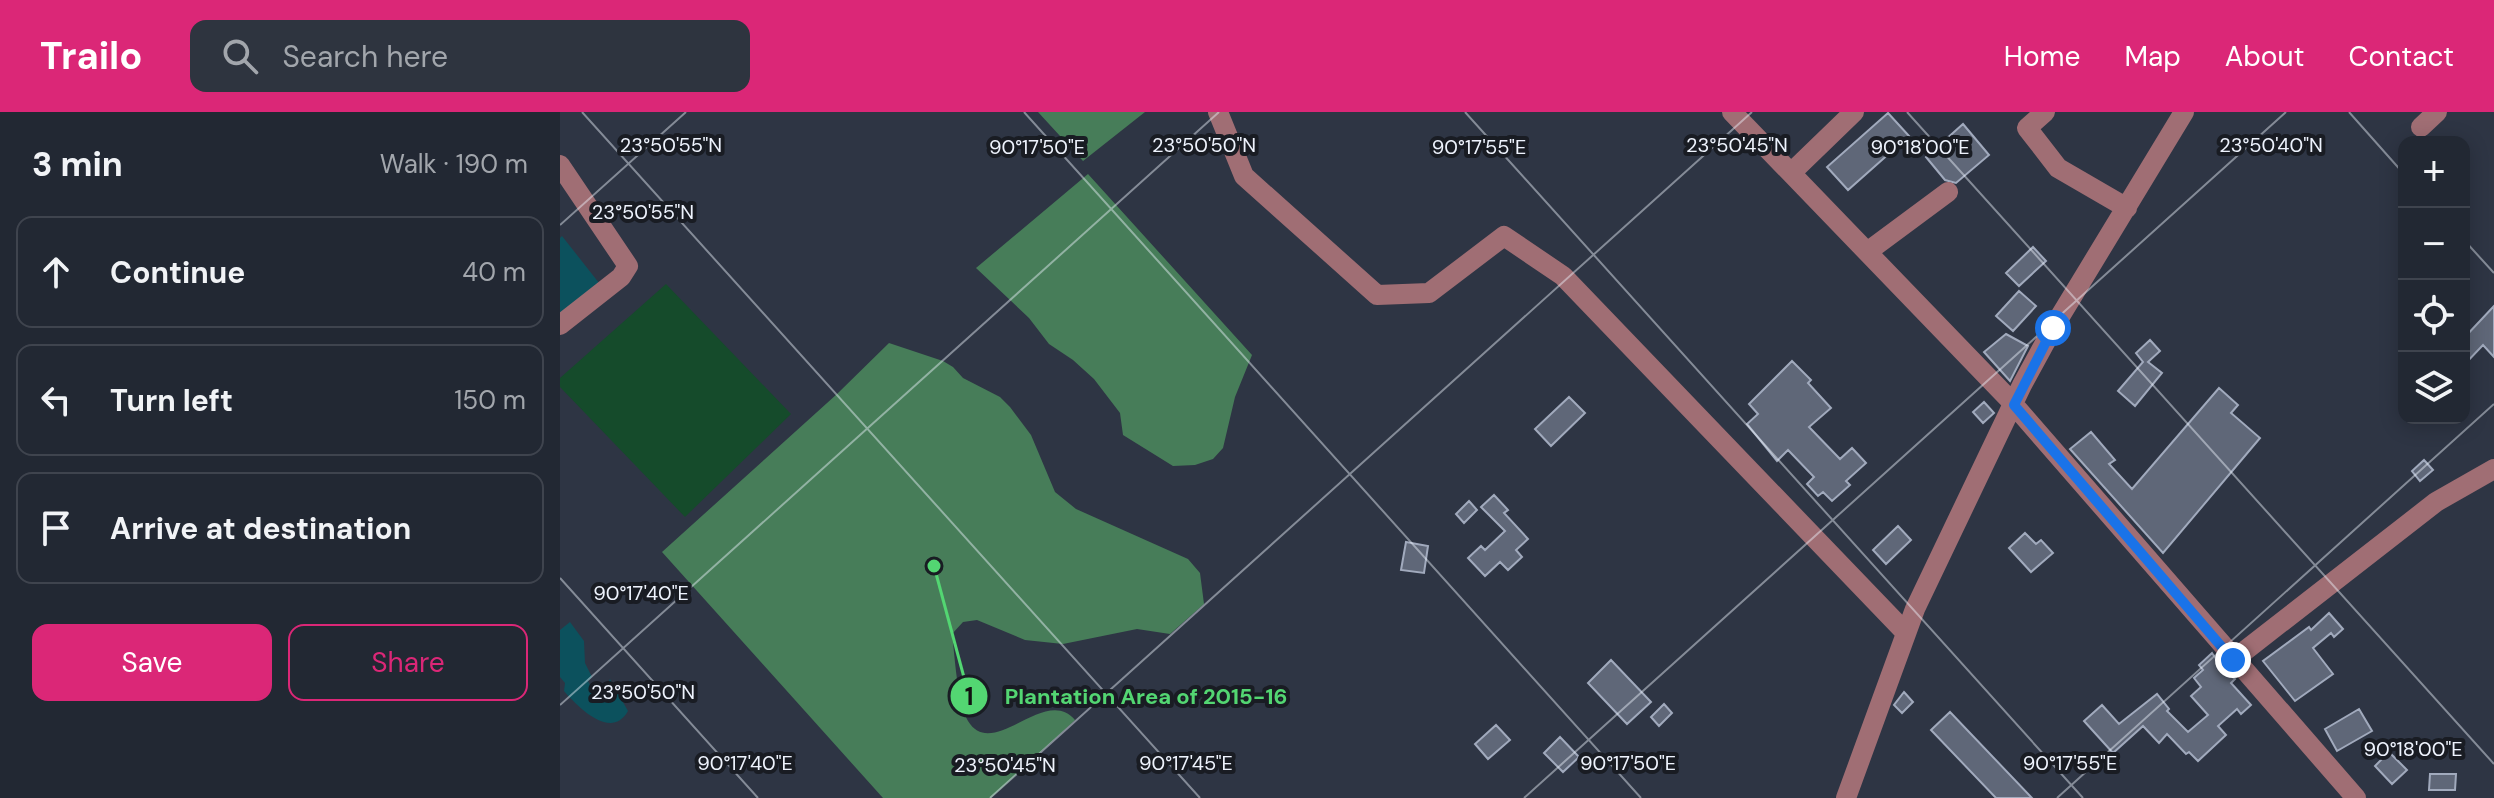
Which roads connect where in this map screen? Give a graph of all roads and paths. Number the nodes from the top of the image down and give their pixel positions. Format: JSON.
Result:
{"nodes":[{"id":1,"x":1218,"y":112,"type":"edge"},
{"id":2,"x":1732,"y":112,"type":"edge"},
{"id":3,"x":1854,"y":112,"type":"edge"},
{"id":4,"x":2045,"y":112,"type":"edge"},
{"id":5,"x":2184,"y":112,"type":"edge"},
{"id":6,"x":2437,"y":112,"type":"edge"},
{"id":7,"x":2421,"y":127,"type":"dead end"},
{"id":8,"x":560,"y":165,"type":"edge"},
{"id":9,"x":1791,"y":173,"type":"junction"},
{"id":10,"x":1948,"y":192,"type":"dead end"},
{"id":11,"x":2127,"y":208,"type":"junction"},
{"id":12,"x":1867,"y":252,"type":"junction"},
{"id":13,"x":560,"y":325,"type":"edge"},
{"id":14,"x":2014,"y":405,"type":"junction"},
{"id":15,"x":2494,"y":469,"type":"edge"},
{"id":16,"x":1906,"y":633,"type":"junction"},
{"id":17,"x":2233,"y":660,"type":"junction"},
{"id":18,"x":1846,"y":798,"type":"edge"},
{"id":19,"x":2356,"y":798,"type":"edge"}],
"edges":[{"from":1,"to":16,"type":"street"},
{"from":2,"to":9,"type":"street"},
{"from":3,"to":9,"type":"street"},
{"from":4,"to":11,"type":"street"},
{"from":5,"to":11,"type":"street"},
{"from":6,"to":7,"type":"street"},
{"from":8,"to":13,"type":"street"},
{"from":9,"to":12,"type":"street"},
{"from":10,"to":12,"type":"street"},
{"from":11,"to":14,"type":"street"},
{"from":12,"to":14,"type":"street"},
{"from":14,"to":16,"type":"street"},
{"from":14,"to":17,"type":"street"},
{"from":15,"to":17,"type":"street"},
{"from":16,"to":18,"type":"street"},
{"from":17,"to":19,"type":"street"}]}
